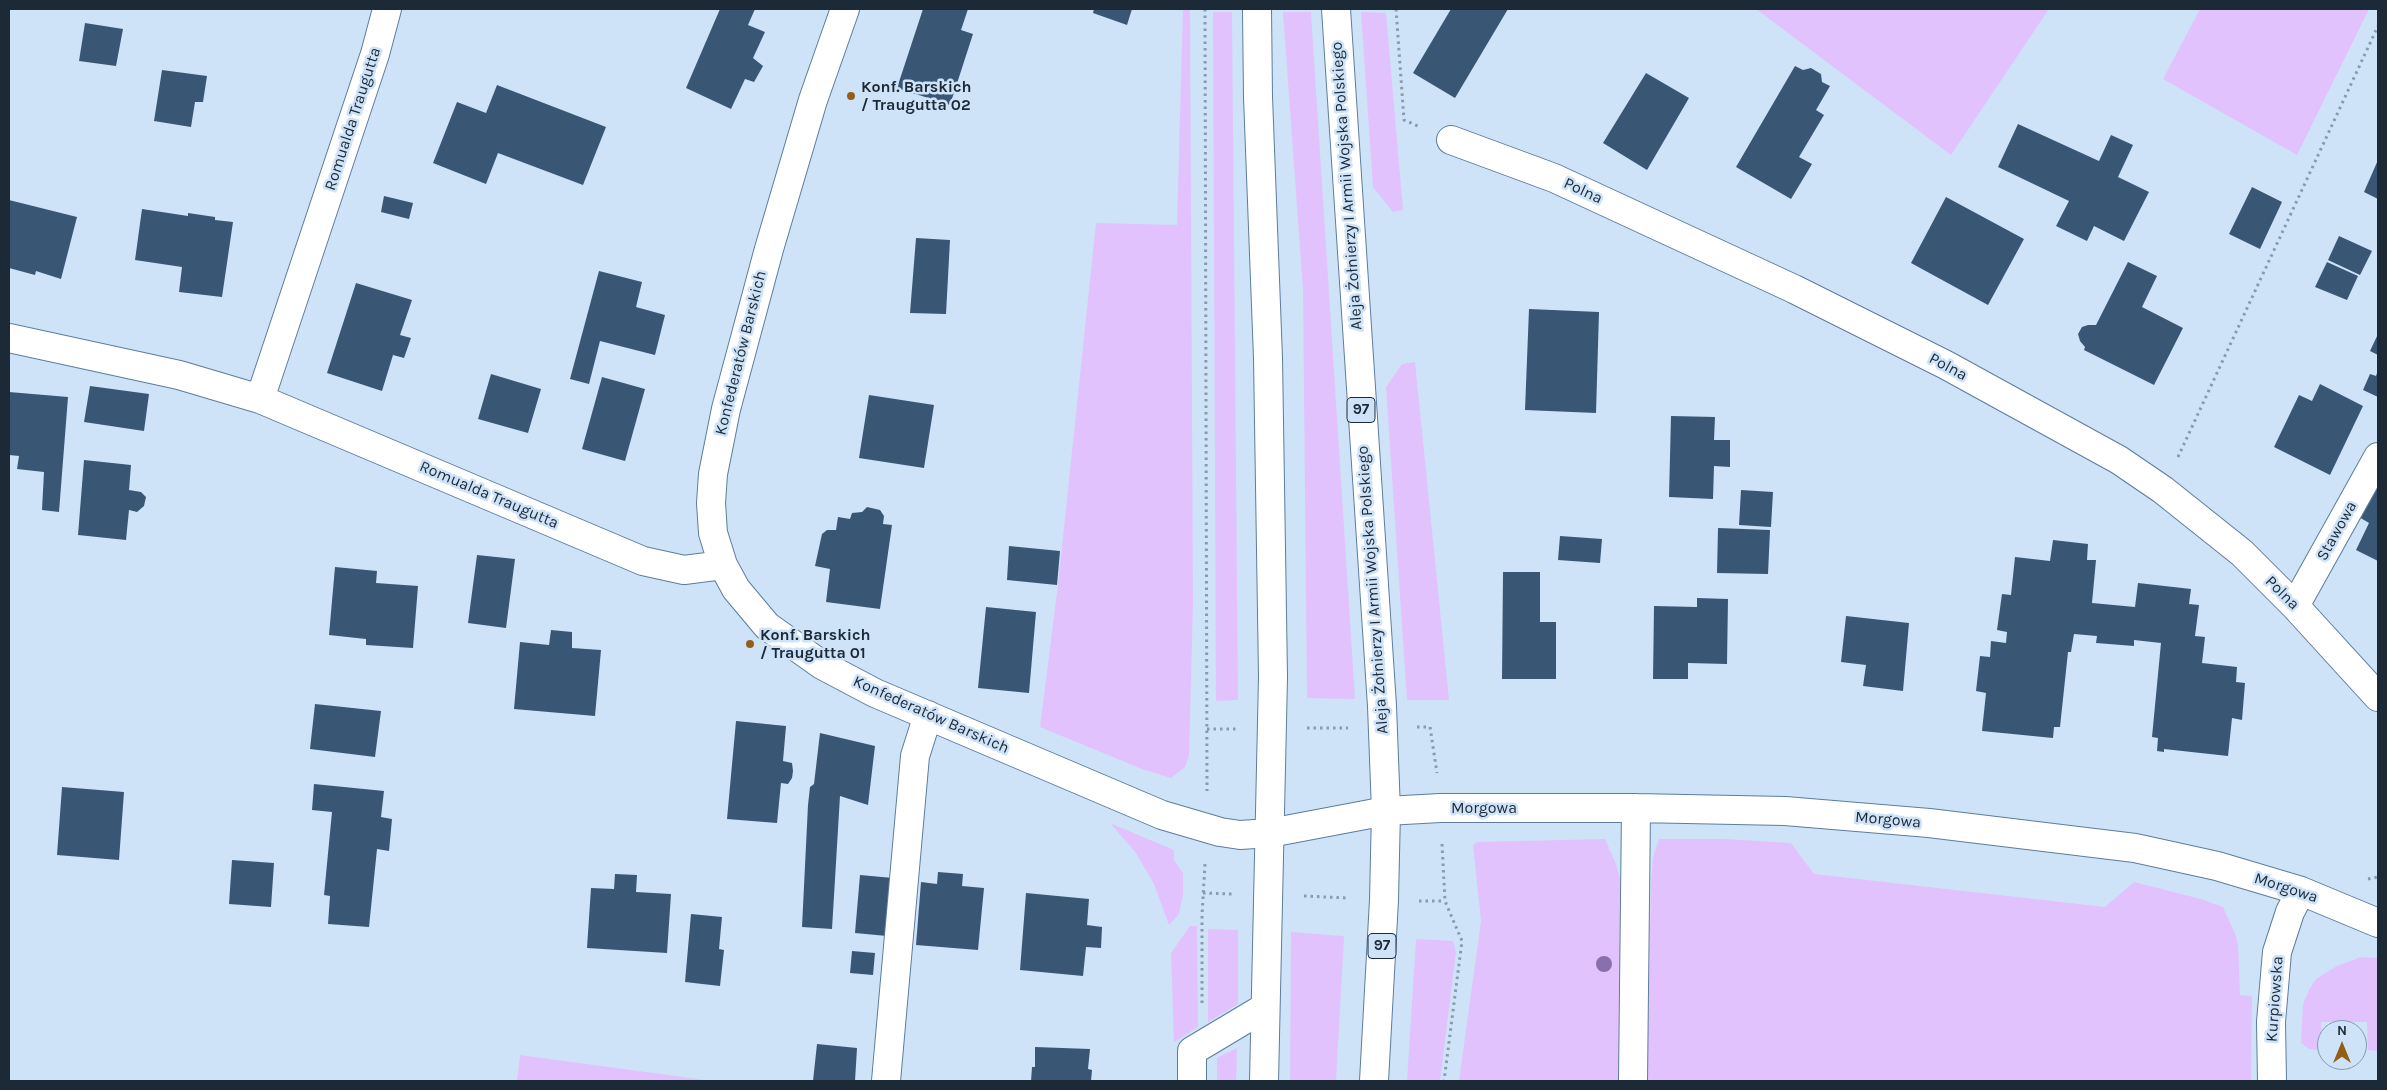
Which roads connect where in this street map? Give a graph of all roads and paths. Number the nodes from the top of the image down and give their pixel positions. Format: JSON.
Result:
{"nodes":[{"id":1,"x":387,"y":9,"type":"edge"},
{"id":2,"x":845,"y":9,"type":"edge"},
{"id":3,"x":1205,"y":9,"type":"edge"},
{"id":4,"x":1257,"y":9,"type":"edge"},
{"id":5,"x":1336,"y":9,"type":"edge"},
{"id":6,"x":1396,"y":9,"type":"edge"},
{"id":7,"x":2378,"y":26,"type":"edge"},
{"id":8,"x":1451,"y":140,"type":"joint"},
{"id":9,"x":9,"y":338,"type":"edge"},
{"id":10,"x":260,"y":399,"type":"junction"},
{"id":11,"x":2378,"y":457,"type":"edge"},
{"id":12,"x":2163,"y":490,"type":"junction"},
{"id":13,"x":723,"y":565,"type":"junction"},
{"id":14,"x":2295,"y":606,"type":"junction"},
{"id":15,"x":2378,"y":697,"type":"edge"},
{"id":16,"x":928,"y":715,"type":"junction"},
{"id":17,"x":1382,"y":728,"type":"junction"},
{"id":18,"x":1272,"y":729,"type":"junction"},
{"id":19,"x":1438,"y":781,"type":"dead end"},
{"id":20,"x":1636,"y":808,"type":"junction"},
{"id":21,"x":1386,"y":811,"type":"junction"},
{"id":22,"x":1270,"y":832,"type":"junction"},
{"id":23,"x":1442,"y":839,"type":"dead end"},
{"id":24,"x":2301,"y":891,"type":"junction"},
{"id":25,"x":1268,"y":895,"type":"junction"},
{"id":26,"x":1384,"y":900,"type":"junction"},
{"id":27,"x":1445,"y":901,"type":"junction"},
{"id":28,"x":2378,"y":922,"type":"edge"},
{"id":29,"x":1264,"y":1008,"type":"junction"},
{"id":30,"x":1192,"y":1051,"type":"junction"},
{"id":31,"x":886,"y":1081,"type":"edge"},
{"id":32,"x":1192,"y":1081,"type":"edge"},
{"id":33,"x":1264,"y":1081,"type":"edge"},
{"id":34,"x":1374,"y":1081,"type":"edge"},
{"id":35,"x":1444,"y":1081,"type":"edge"},
{"id":36,"x":1633,"y":1081,"type":"edge"},
{"id":37,"x":2272,"y":1081,"type":"edge"}],
"edges":[{"from":1,"to":10,"type":"street","name":"Romualda Traugutta"},
{"from":2,"to":13,"type":"street","name":"Konfederatów Barskich"},
{"from":3,"to":18,"type":"path"},
{"from":4,"to":18,"type":"street"},
{"from":5,"to":17,"type":"street","name":"Aleja Żołnierzy I Armii Wojska Polskiego","number":"97"},
{"from":6,"to":8,"type":"path"},
{"from":7,"to":12,"type":"path"},
{"from":8,"to":12,"type":"street","name":"Polna"},
{"from":9,"to":10,"type":"street","name":"Romualda Traugutta"},
{"from":10,"to":13,"type":"street","name":"Romualda Traugutta"},
{"from":11,"to":14,"type":"street","name":"Stawowa"},
{"from":12,"to":14,"type":"street","name":"Polna"},
{"from":13,"to":16,"type":"street","name":"Konfederatów Barskich"},
{"from":14,"to":15,"type":"street","name":"Polna"},
{"from":16,"to":22,"type":"street","name":"Konfederatów Barskich"},
{"from":16,"to":31,"type":"street"},
{"from":17,"to":18,"type":"path"},
{"from":17,"to":19,"type":"path"},
{"from":17,"to":21,"type":"street","name":"Aleja Żołnierzy I Armii Wojska Polskiego","number":"97"},
{"from":18,"to":22,"type":"street"},
{"from":20,"to":21,"type":"street","name":"Morgowa"},
{"from":20,"to":24,"type":"street","name":"Morgowa"},
{"from":20,"to":36,"type":"street"},
{"from":21,"to":22,"type":"street","name":"Konfederatów Barskich"},
{"from":21,"to":26,"type":"street","name":"Aleja Żołnierzy I Armii Wojska Polskiego","number":"97"},
{"from":22,"to":25,"type":"street"},
{"from":23,"to":27,"type":"path"},
{"from":24,"to":28,"type":"street","name":"Morgowa"},
{"from":24,"to":37,"type":"street","name":"Kurpiowska"},
{"from":25,"to":26,"type":"path"},
{"from":25,"to":29,"type":"street"},
{"from":25,"to":30,"type":"path"},
{"from":26,"to":27,"type":"path"},
{"from":26,"to":34,"type":"street","name":"Aleja Żołnierzy I Armii Wojska Polskiego","number":"97"},
{"from":27,"to":35,"type":"path"},
{"from":29,"to":30,"type":"street"},
{"from":29,"to":33,"type":"street"},
{"from":30,"to":32,"type":"street"}]}
